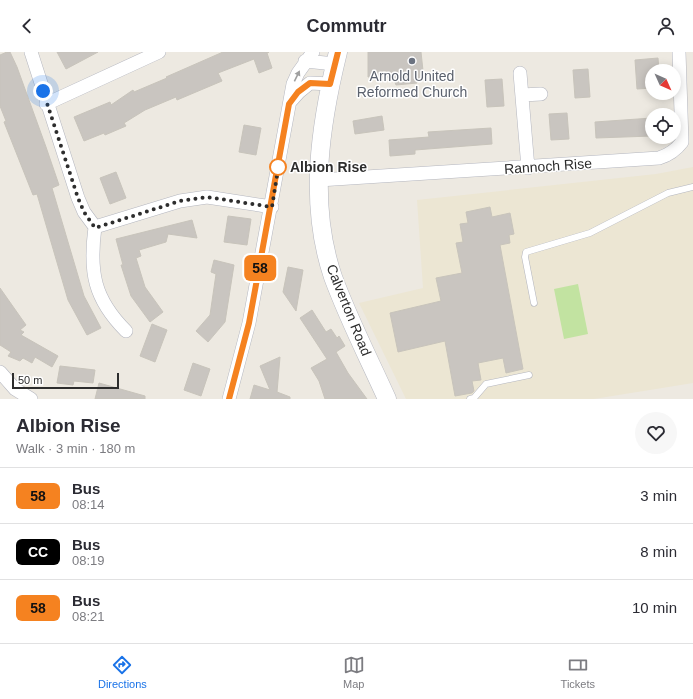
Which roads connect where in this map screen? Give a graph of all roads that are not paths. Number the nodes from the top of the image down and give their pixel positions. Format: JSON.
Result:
{"nodes":[{"id":1,"x":31,"y":52,"type":"edge"},
{"id":2,"x":159,"y":52,"type":"edge"},
{"id":3,"x":679,"y":52,"type":"edge"},
{"id":4,"x":309,"y":57,"type":"edge"},
{"id":5,"x":337,"y":58,"type":"edge"},
{"id":6,"x":520,"y":73,"type":"dead end"},
{"id":7,"x":330,"y":84,"type":"junction"},
{"id":8,"x":541,"y":94,"type":"dead end"},
{"id":9,"x":522,"y":95,"type":"junction"},
{"id":10,"x":46,"y":104,"type":"junction"},
{"id":11,"x":289,"y":104,"type":"junction"},
{"id":12,"x":528,"y":168,"type":"junction"},
{"id":13,"x":319,"y":180,"type":"junction"},
{"id":14,"x":693,"y":187,"type":"edge"},
{"id":15,"x":272,"y":207,"type":"junction"},
{"id":16,"x":95,"y":228,"type":"junction"},
{"id":17,"x":534,"y":303,"type":"dead end"},
{"id":18,"x":126,"y":331,"type":"dead end"},
{"id":19,"x":529,"y":375,"type":"dead end"},
{"id":20,"x":2,"y":380,"type":"edge"},
{"id":21,"x":31,"y":399,"type":"edge"},
{"id":22,"x":229,"y":399,"type":"edge"},
{"id":23,"x":388,"y":399,"type":"edge"},
{"id":24,"x":470,"y":399,"type":"edge"}],
"edges":[{"from":1,"to":10,"type":"street"},
{"from":2,"to":10,"type":"street"},
{"from":3,"to":12,"type":"street","name":"Rannoch Rise"},
{"from":4,"to":5,"type":"street"},
{"from":11,"to":4,"type":"street","one_way":true},
{"from":5,"to":7,"type":"street","name":"Calverton Road"},
{"from":6,"to":9,"type":"street"},
{"from":7,"to":11,"type":"street"},
{"from":7,"to":13,"type":"street","name":"Calverton Road"},
{"from":8,"to":9,"type":"street"},
{"from":9,"to":12,"type":"street"},
{"from":10,"to":16,"type":"street"},
{"from":11,"to":15,"type":"street"},
{"from":12,"to":13,"type":"street","name":"Rannoch Rise"},
{"from":13,"to":23,"type":"street","name":"Calverton Road"},
{"from":14,"to":17,"type":"lane"},
{"from":15,"to":16,"type":"street"},
{"from":15,"to":22,"type":"street"},
{"from":16,"to":18,"type":"street"},
{"from":19,"to":24,"type":"lane"},
{"from":20,"to":21,"type":"street"}]}
